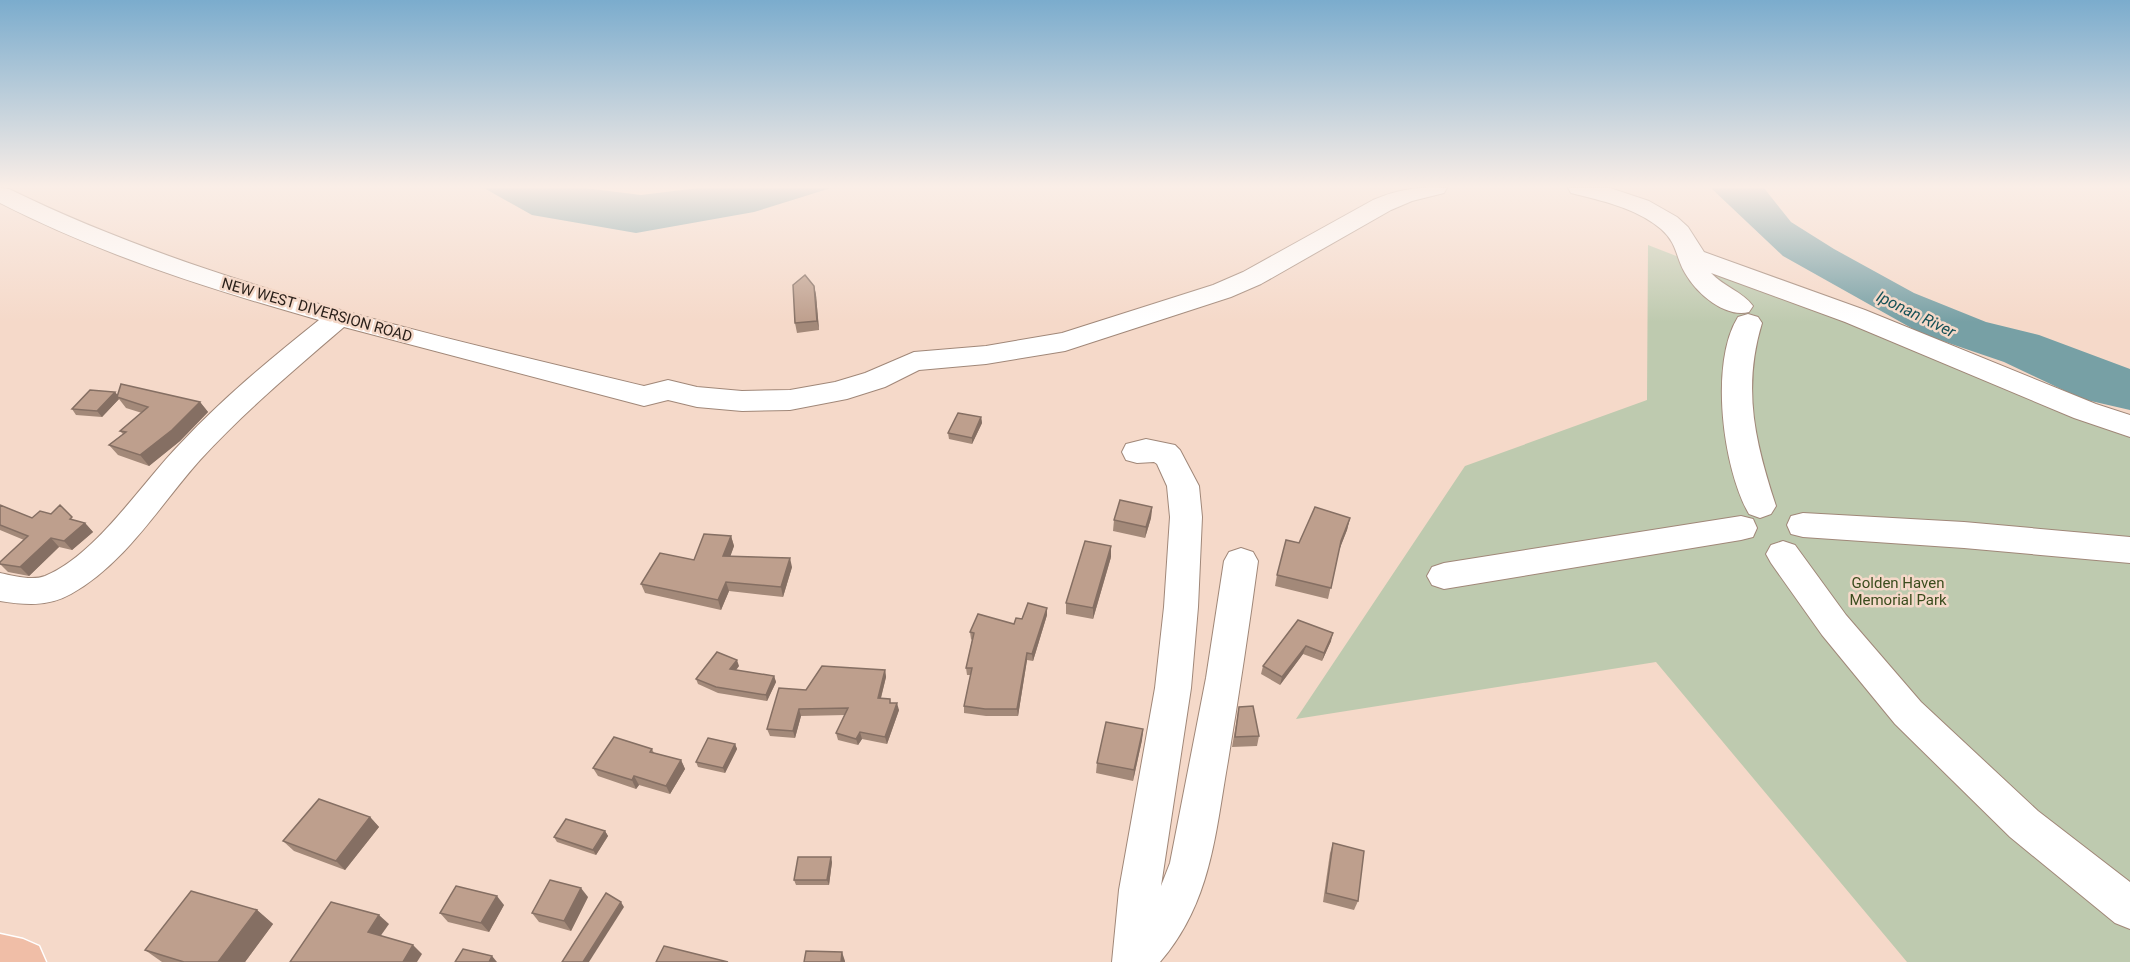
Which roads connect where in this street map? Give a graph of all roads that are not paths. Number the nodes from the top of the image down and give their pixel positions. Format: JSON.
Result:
{"nodes":[{"id":1,"x":86,"y":233,"type":"edge"},
{"id":2,"x":144,"y":233,"type":"edge"},
{"id":3,"x":1332,"y":233,"type":"edge"},
{"id":4,"x":1678,"y":233,"type":"edge"},
{"id":5,"x":1693,"y":257,"type":"junction"},
{"id":6,"x":339,"y":316,"type":"junction"},
{"id":7,"x":657,"y":388,"type":"junction"},
{"id":8,"x":2130,"y":426,"type":"edge"},
{"id":9,"x":1137,"y":452,"type":"dead end"},
{"id":10,"x":1751,"y":517,"type":"junction"},
{"id":11,"x":1793,"y":540,"type":"junction"},
{"id":12,"x":2130,"y":550,"type":"edge"},
{"id":13,"x":1241,"y":561,"type":"dead end"},
{"id":14,"x":1443,"y":576,"type":"dead end"},
{"id":15,"x":0,"y":587,"type":"edge"},
{"id":16,"x":2130,"y":908,"type":"edge"},
{"id":17,"x":0,"y":957,"type":"edge"},
{"id":18,"x":1134,"y":960,"type":"edge"},
{"id":19,"x":22,"y":962,"type":"edge"}],
"edges":[{"from":1,"to":6,"type":"street","name":"NEW WEST DIVERSION ROAD"},
{"from":2,"to":7,"type":"street","name":"NEW WEST DIVERSION ROAD"},
{"from":3,"to":7,"type":"street"},
{"from":4,"to":5,"type":"street"},
{"from":5,"to":8,"type":"street"},
{"from":5,"to":10,"type":"street"},
{"from":6,"to":7,"type":"street","name":"NEW WEST DIVERSION ROAD"},
{"from":6,"to":15,"type":"street"},
{"from":9,"to":18,"type":"street"},
{"from":10,"to":11,"type":"street"},
{"from":10,"to":11,"type":"street"},
{"from":10,"to":14,"type":"street"},
{"from":11,"to":12,"type":"street"},
{"from":11,"to":16,"type":"street"},
{"from":13,"to":18,"type":"street"},
{"from":17,"to":19,"type":"main road"}]}
